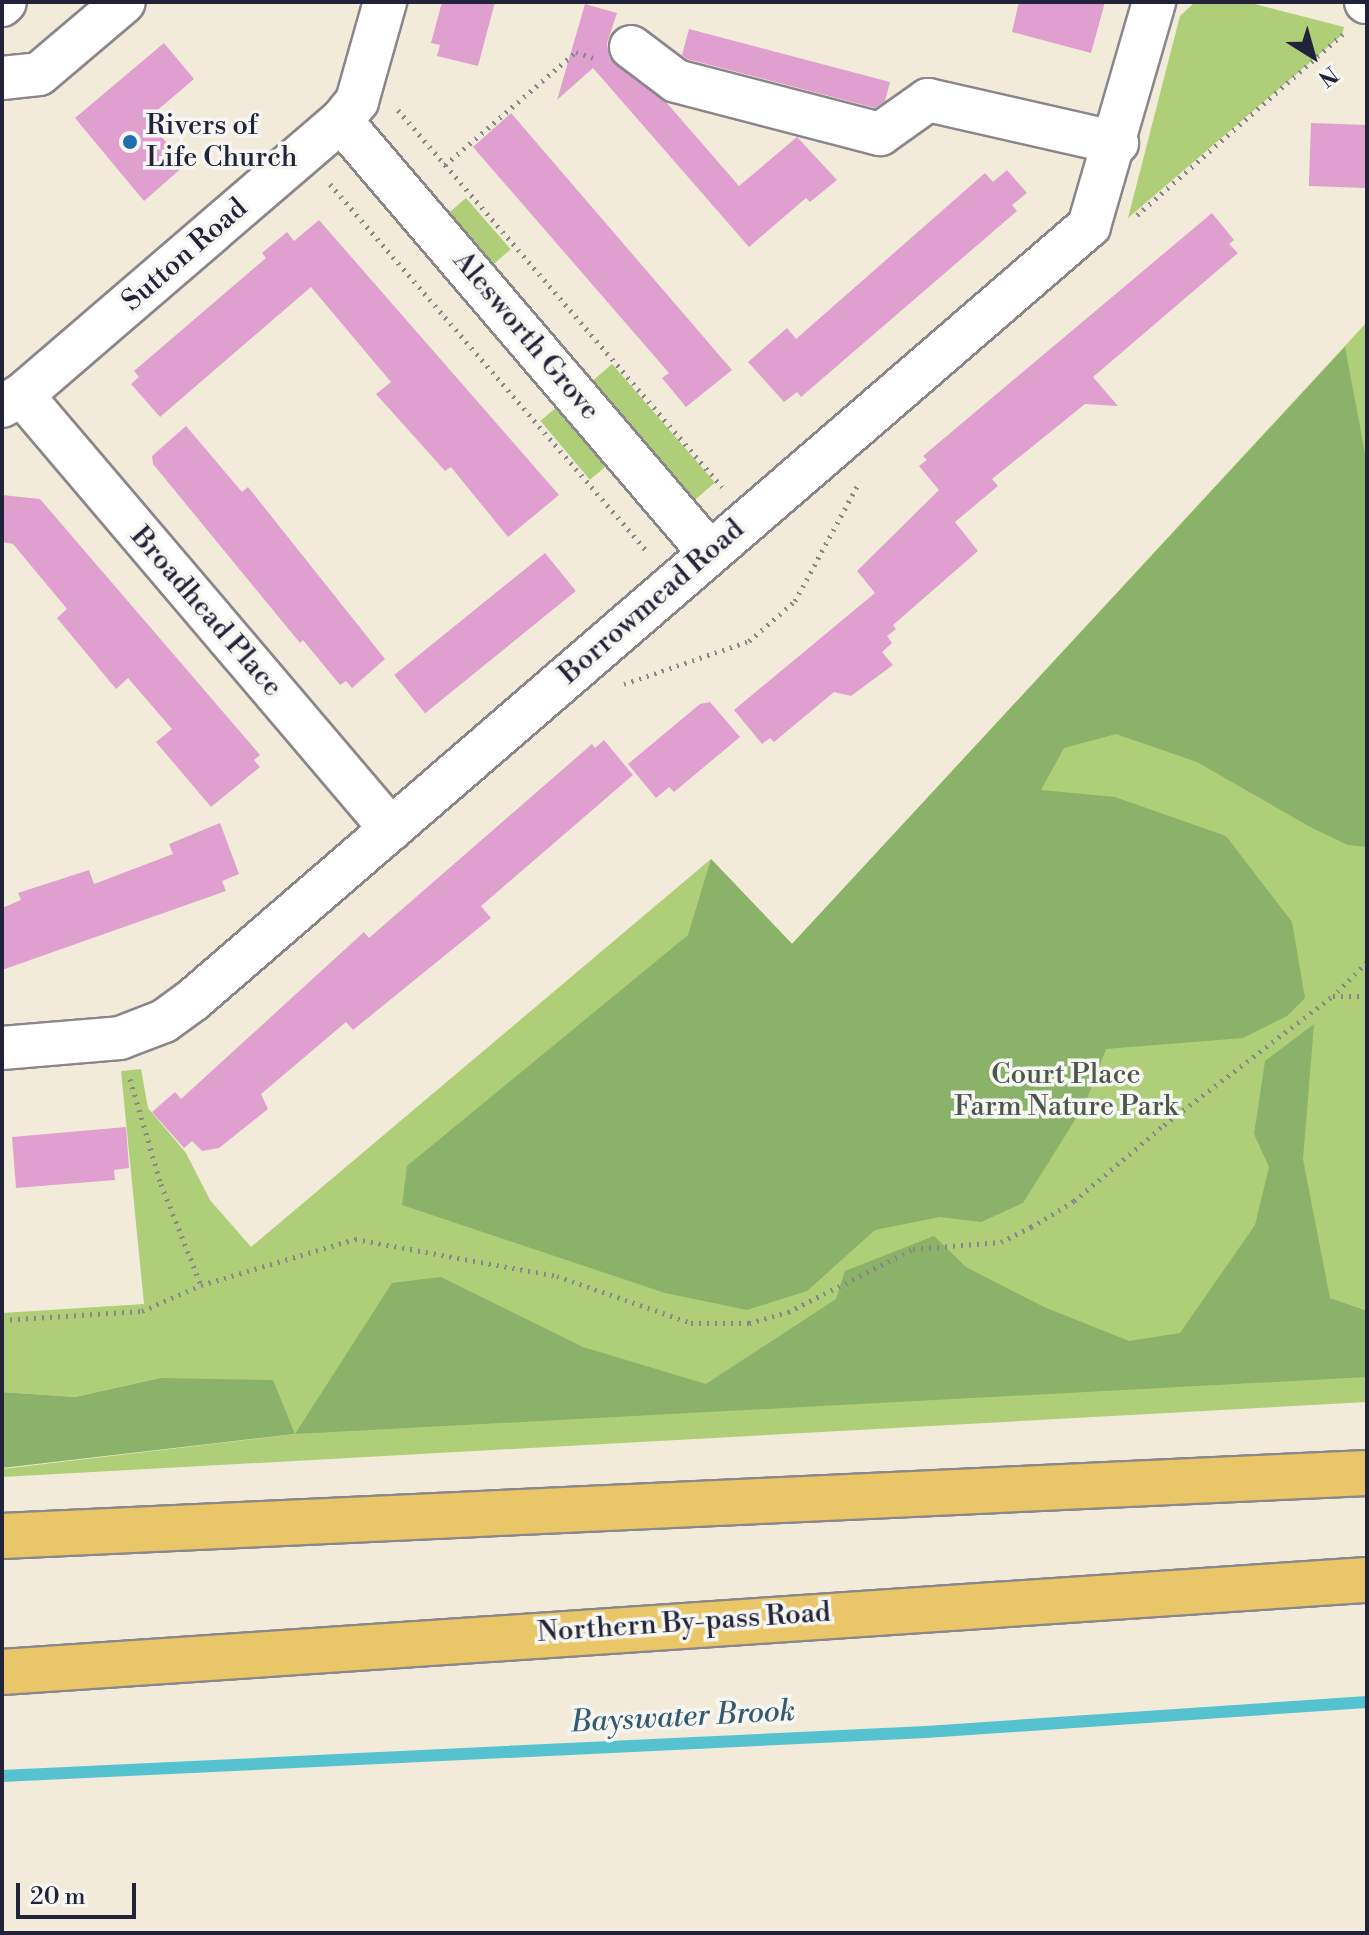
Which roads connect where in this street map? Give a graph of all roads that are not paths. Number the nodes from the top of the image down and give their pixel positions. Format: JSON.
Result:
{"nodes":[{"id":1,"x":124,"y":2,"type":"edge"},
{"id":2,"x":385,"y":2,"type":"edge"},
{"id":3,"x":1154,"y":2,"type":"edge"},
{"id":4,"x":631,"y":47,"type":"road end"},
{"id":5,"x":2,"y":78,"type":"edge"},
{"id":6,"x":341,"y":121,"type":"junction"},
{"id":7,"x":1117,"y":143,"type":"junction"},
{"id":8,"x":12,"y":400,"type":"edge"},
{"id":9,"x":710,"y":553,"type":"junction"},
{"id":10,"x":391,"y":829,"type":"junction"},
{"id":11,"x":2,"y":1048,"type":"edge"},
{"id":12,"x":1367,"y":1473,"type":"edge"},
{"id":13,"x":2,"y":1536,"type":"edge"},
{"id":14,"x":1367,"y":1580,"type":"edge"},
{"id":15,"x":2,"y":1672,"type":"edge"}],
"edges":[{"from":1,"to":5,"type":"street"},
{"from":2,"to":6,"type":"street","name":"Sutton Road"},
{"from":3,"to":7,"type":"street","name":"Borrowmead Road"},
{"from":4,"to":7,"type":"street"},
{"from":6,"to":8,"type":"street","name":"Sutton Road"},
{"from":6,"to":9,"type":"street","name":"Alesworth Grove"},
{"from":7,"to":9,"type":"street","name":"Borrowmead Road"},
{"from":8,"to":10,"type":"street","name":"Broadhead Place"},
{"from":9,"to":10,"type":"street","name":"Borrowmead Road"},
{"from":10,"to":11,"type":"street","name":"Borrowmead Road"},
{"from":12,"to":13,"type":"highway"},
{"from":14,"to":15,"type":"highway","name":"Northern By-pass Road"}]}
